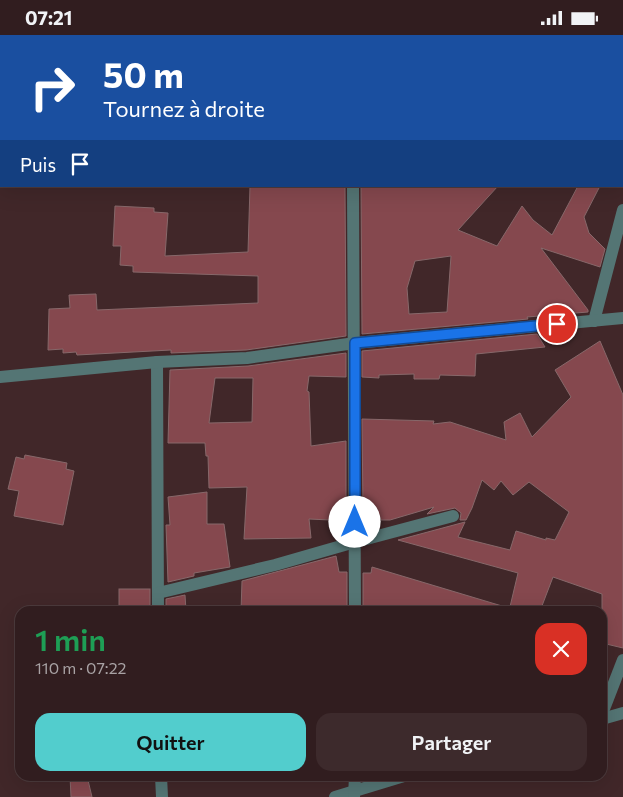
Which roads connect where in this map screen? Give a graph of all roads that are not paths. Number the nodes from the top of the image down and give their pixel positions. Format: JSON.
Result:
{"nodes":[{"id":1,"x":353,"y":187,"type":"edge"},
{"id":2,"x":623,"y":210,"type":"edge"},
{"id":3,"x":623,"y":318,"type":"edge"},
{"id":4,"x":594,"y":321,"type":"junction"},
{"id":5,"x":355,"y":343,"type":"junction"},
{"id":6,"x":157,"y":362,"type":"junction"},
{"id":7,"x":0,"y":377,"type":"edge"},
{"id":8,"x":453,"y":516,"type":"dead end"},
{"id":9,"x":355,"y":542,"type":"junction"},
{"id":10,"x":158,"y":593,"type":"junction"},
{"id":11,"x":158,"y":606,"type":"edge"},
{"id":12,"x":355,"y":606,"type":"edge"},
{"id":13,"x":623,"y":660,"type":"edge"},
{"id":14,"x":607,"y":701,"type":"edge"},
{"id":15,"x":623,"y":713,"type":"edge"},
{"id":16,"x":607,"y":718,"type":"edge"},
{"id":17,"x":161,"y":781,"type":"edge"},
{"id":18,"x":355,"y":781,"type":"edge"},
{"id":19,"x":390,"y":781,"type":"edge"},
{"id":20,"x":355,"y":794,"type":"edge"},
{"id":21,"x":162,"y":797,"type":"edge"},
{"id":22,"x":336,"y":797,"type":"edge"}],
"edges":[{"from":1,"to":5,"type":"street"},
{"from":2,"to":4,"type":"street"},
{"from":3,"to":4,"type":"street"},
{"from":4,"to":5,"type":"street"},
{"from":5,"to":6,"type":"street"},
{"from":5,"to":9,"type":"street"},
{"from":6,"to":7,"type":"street"},
{"from":6,"to":10,"type":"street"},
{"from":8,"to":9,"type":"street"},
{"from":9,"to":10,"type":"street"},
{"from":9,"to":12,"type":"street"},
{"from":10,"to":11,"type":"street"},
{"from":13,"to":14,"type":"street"},
{"from":15,"to":16,"type":"street"},
{"from":17,"to":21,"type":"street"},
{"from":18,"to":20,"type":"street"},
{"from":19,"to":20,"type":"street"},
{"from":20,"to":22,"type":"street"}]}
